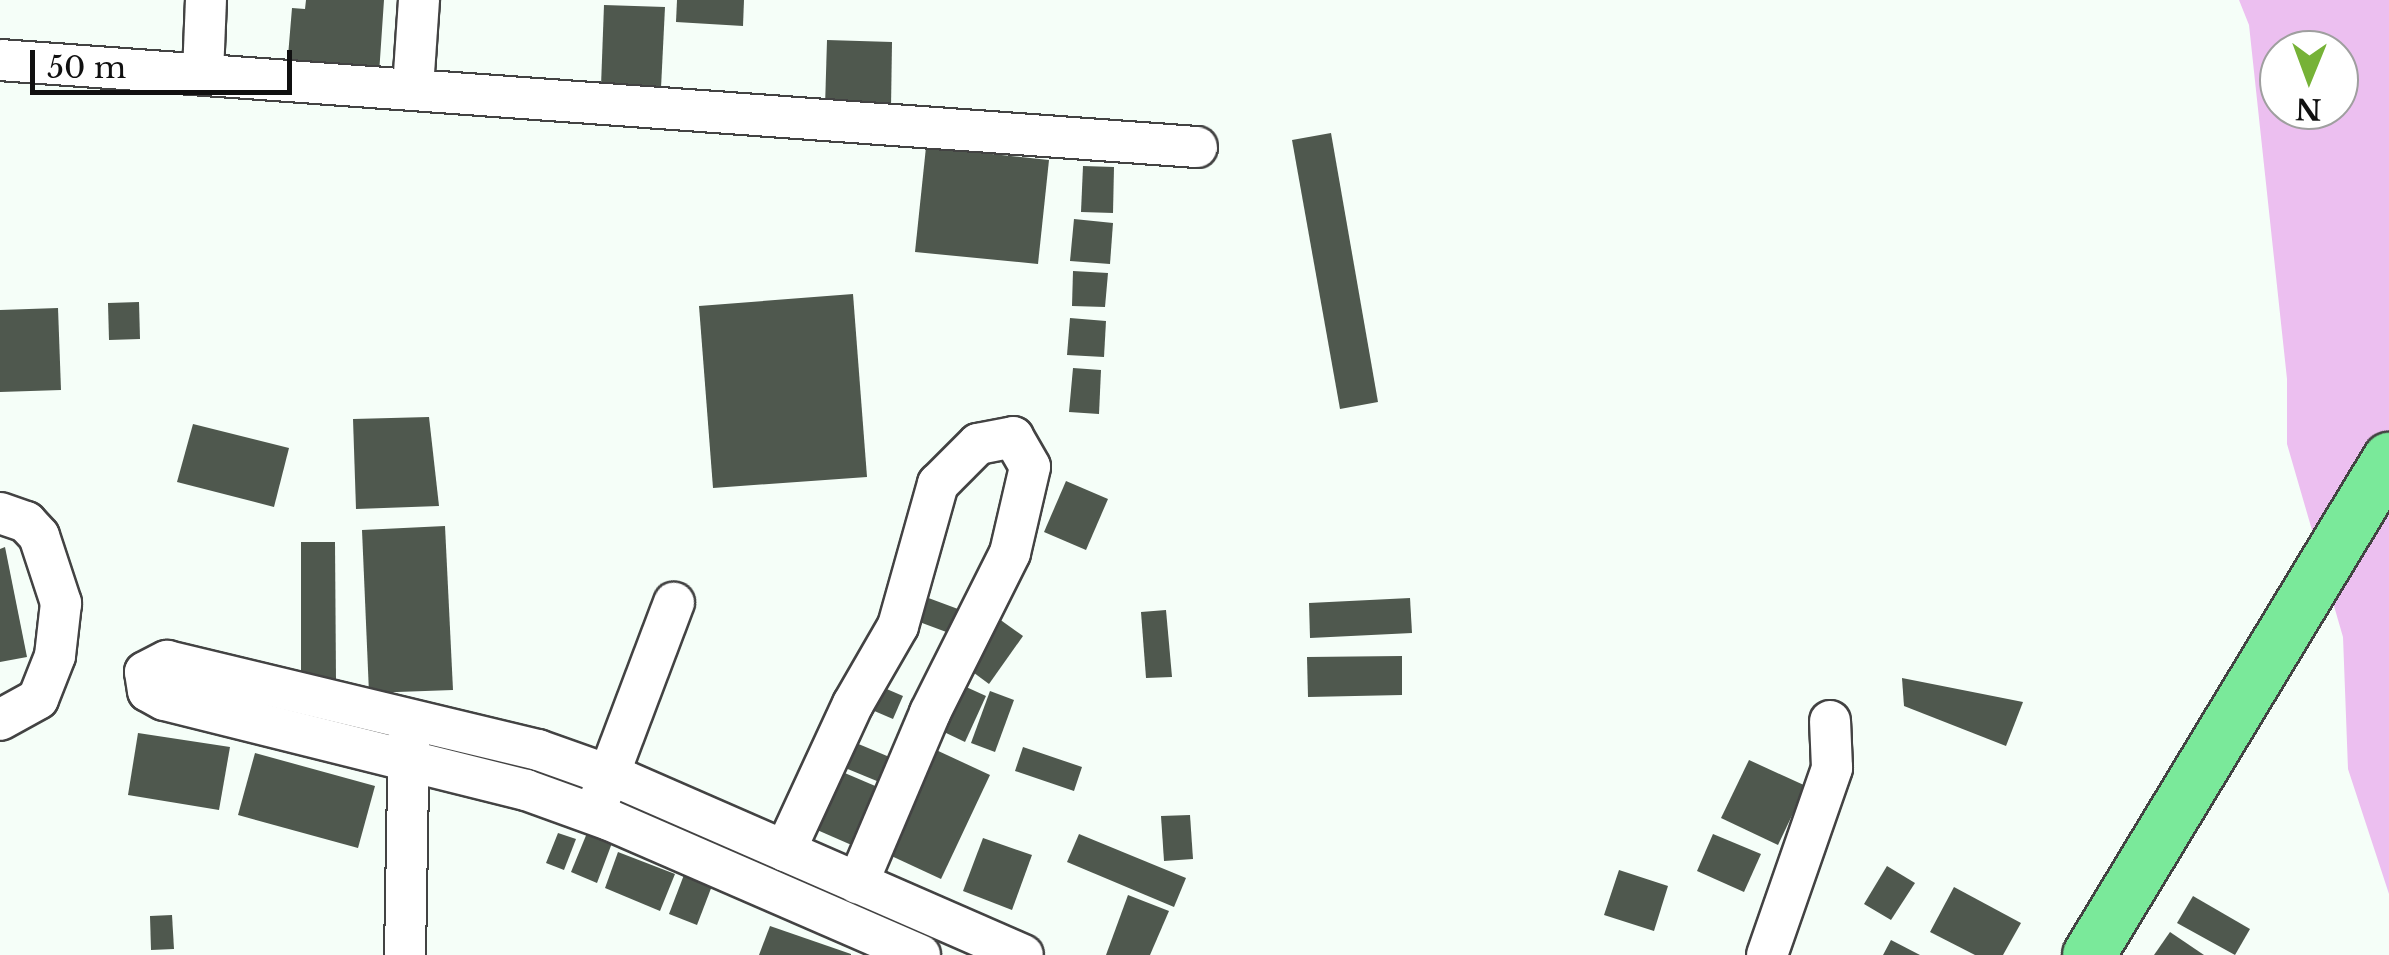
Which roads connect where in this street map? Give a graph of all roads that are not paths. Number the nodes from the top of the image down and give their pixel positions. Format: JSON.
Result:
{"nodes":[{"id":1,"x":206,"y":0,"type":"edge"},
{"id":2,"x":418,"y":0,"type":"edge"},
{"id":3,"x":0,"y":60,"type":"edge"},
{"id":4,"x":202,"y":74,"type":"junction"},
{"id":5,"x":413,"y":88,"type":"junction"},
{"id":6,"x":1196,"y":147,"type":"dead end"},
{"id":7,"x":2389,"y":459,"type":"edge"},
{"id":8,"x":0,"y":513,"type":"edge"},
{"id":9,"x":674,"y":603,"type":"dead end"},
{"id":10,"x":410,"y":717,"type":"junction"},
{"id":11,"x":0,"y":720,"type":"edge"},
{"id":12,"x":1830,"y":720,"type":"dead end"},
{"id":13,"x":408,"y":760,"type":"junction"},
{"id":14,"x":609,"y":776,"type":"junction"},
{"id":15,"x":594,"y":814,"type":"junction"},
{"id":16,"x":785,"y":850,"type":"junction"},
{"id":17,"x":858,"y":883,"type":"junction"},
{"id":18,"x":405,"y":955,"type":"edge"},
{"id":19,"x":920,"y":955,"type":"edge"},
{"id":20,"x":1023,"y":955,"type":"edge"},
{"id":21,"x":1767,"y":955,"type":"edge"},
{"id":22,"x":2089,"y":955,"type":"edge"}],
"edges":[{"from":1,"to":4,"type":"street"},
{"from":2,"to":5,"type":"street"},
{"from":3,"to":4,"type":"street"},
{"from":4,"to":5,"type":"street"},
{"from":5,"to":6,"type":"street"},
{"from":7,"to":22,"type":"main road"},
{"from":8,"to":11,"type":"street"},
{"from":9,"to":14,"type":"street"},
{"from":10,"to":13,"type":"street"},
{"from":10,"to":13,"type":"street"},
{"from":10,"to":14,"type":"street"},
{"from":12,"to":21,"type":"street"},
{"from":13,"to":15,"type":"street"},
{"from":13,"to":18,"type":"street"},
{"from":14,"to":15,"type":"street"},
{"from":14,"to":16,"type":"street"},
{"from":15,"to":19,"type":"street"},
{"from":16,"to":17,"type":"street"},
{"from":16,"to":17,"type":"street"},
{"from":17,"to":20,"type":"street"}]}
